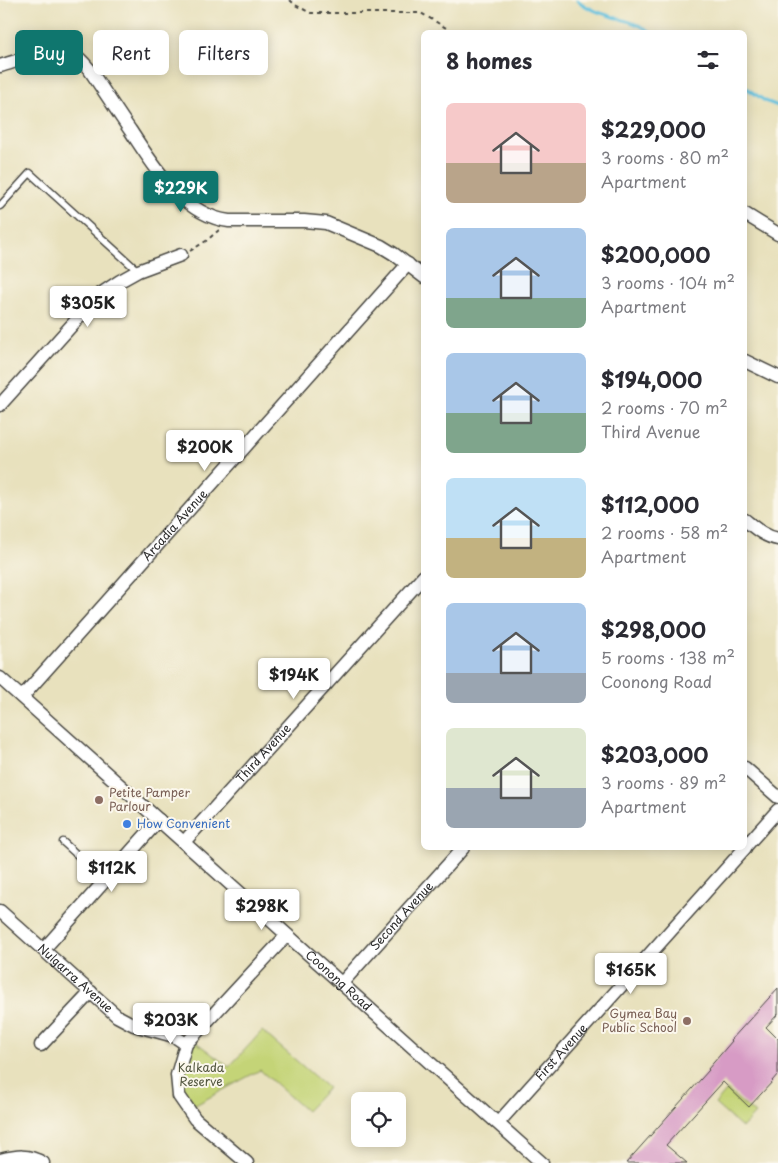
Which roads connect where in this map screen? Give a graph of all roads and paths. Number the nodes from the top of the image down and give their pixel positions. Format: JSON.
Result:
{"nodes":[{"id":1,"x":290,"y":0,"type":"edge"},
{"id":2,"x":450,"y":30,"type":"edge"},
{"id":3,"x":0,"y":66,"type":"edge"},
{"id":4,"x":0,"y":206,"type":"edge"},
{"id":5,"x":747,"y":215,"type":"edge"},
{"id":6,"x":229,"y":220,"type":"junction"},
{"id":7,"x":778,"y":234,"type":"edge"},
{"id":8,"x":181,"y":255,"type":"joint"},
{"id":9,"x":408,"y":264,"type":"junction"},
{"id":10,"x":138,"y":271,"type":"junction"},
{"id":11,"x":421,"y":275,"type":"edge"},
{"id":12,"x":747,"y":362,"type":"edge"},
{"id":13,"x":778,"y":377,"type":"edge"},
{"id":14,"x":0,"y":405,"type":"edge"},
{"id":15,"x":747,"y":522,"type":"edge"},
{"id":16,"x":778,"y":539,"type":"edge"},
{"id":17,"x":421,"y":579,"type":"edge"},
{"id":18,"x":0,"y":678,"type":"edge"},
{"id":19,"x":22,"y":698,"type":"junction"},
{"id":20,"x":747,"y":770,"type":"edge"},
{"id":21,"x":778,"y":797,"type":"edge"},
{"id":22,"x":778,"y":810,"type":"edge"},
{"id":23,"x":159,"y":820,"type":"junction"},
{"id":24,"x":63,"y":842,"type":"dead end"},
{"id":25,"x":184,"y":842,"type":"junction"},
{"id":26,"x":747,"y":845,"type":"edge"},
{"id":27,"x":461,"y":850,"type":"edge"},
{"id":28,"x":742,"y":850,"type":"edge"},
{"id":29,"x":105,"y":880,"type":"junction"},
{"id":30,"x":0,"y":910,"type":"edge"},
{"id":31,"x":287,"y":935,"type":"junction"},
{"id":32,"x":44,"y":949,"type":"junction"},
{"id":33,"x":341,"y":984,"type":"junction"},
{"id":34,"x":91,"y":992,"type":"junction"},
{"id":35,"x":186,"y":1044,"type":"junction"},
{"id":36,"x":41,"y":1045,"type":"dead end"},
{"id":37,"x":498,"y":1124,"type":"junction"},
{"id":38,"x":0,"y":1160,"type":"edge"},
{"id":39,"x":43,"y":1163,"type":"edge"},
{"id":40,"x":247,"y":1163,"type":"edge"},
{"id":41,"x":542,"y":1163,"type":"edge"}],
"edges":[{"from":1,"to":2,"type":"path"},
{"from":3,"to":6,"type":"street"},
{"from":4,"to":10,"type":"lane"},
{"from":5,"to":7,"type":"street"},
{"from":6,"to":8,"type":"path"},
{"from":6,"to":9,"type":"street"},
{"from":8,"to":10,"type":"street"},
{"from":9,"to":11,"type":"street"},
{"from":9,"to":19,"type":"street","name":"Arcadia Avenue"},
{"from":10,"to":14,"type":"street"},
{"from":12,"to":13,"type":"street"},
{"from":15,"to":16,"type":"street"},
{"from":17,"to":25,"type":"street","name":"Third Avenue"},
{"from":18,"to":19,"type":"street","name":"Coonong Road"},
{"from":19,"to":23,"type":"street","name":"Coonong Road"},
{"from":20,"to":21,"type":"street"},
{"from":22,"to":26,"type":"street","name":"First Avenue"},
{"from":23,"to":25,"type":"street","name":"Coonong Road"},
{"from":23,"to":29,"type":"street"},
{"from":24,"to":29,"type":"lane"},
{"from":25,"to":31,"type":"street","name":"Coonong Road"},
{"from":27,"to":33,"type":"street","name":"Second Avenue"},
{"from":28,"to":37,"type":"street","name":"First Avenue"},
{"from":29,"to":32,"type":"street"},
{"from":30,"to":32,"type":"street","name":"Nulgarra Avenue"},
{"from":31,"to":33,"type":"street","name":"Coonong Road"},
{"from":31,"to":35,"type":"street"},
{"from":32,"to":34,"type":"street","name":"Nulgarra Avenue"},
{"from":33,"to":37,"type":"street","name":"Coonong Road"},
{"from":34,"to":35,"type":"street","name":"Nulgarra Avenue"},
{"from":34,"to":36,"type":"street"},
{"from":35,"to":40,"type":"street"},
{"from":37,"to":41,"type":"street","name":"Coonong Road"},
{"from":38,"to":39,"type":"street"}]}
